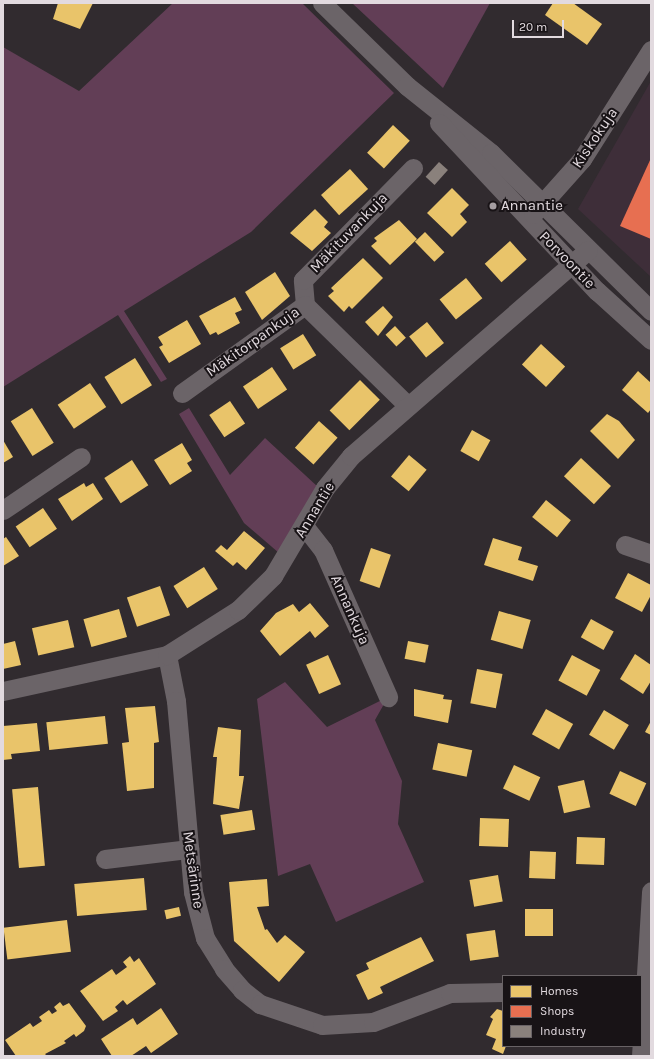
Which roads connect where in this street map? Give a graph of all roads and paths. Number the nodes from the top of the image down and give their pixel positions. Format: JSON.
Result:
{"nodes":[{"id":1,"x":322,"y":3,"type":"edge"},
{"id":2,"x":651,"y":50,"type":"edge"},
{"id":3,"x":407,"y":86,"type":"junction"},
{"id":4,"x":413,"y":168,"type":"dead end"},
{"id":5,"x":543,"y":205,"type":"junction"},
{"id":6,"x":528,"y":220,"type":"junction"},
{"id":7,"x":588,"y":250,"type":"junction"},
{"id":8,"x":573,"y":266,"type":"junction"},
{"id":9,"x":305,"y":305,"type":"junction"},
{"id":10,"x":651,"y":311,"type":"edge"},
{"id":11,"x":651,"y":340,"type":"edge"},
{"id":12,"x":182,"y":393,"type":"dead end"},
{"id":13,"x":407,"y":405,"type":"junction"},
{"id":14,"x":81,"y":457,"type":"dead end"},
{"id":15,"x":3,"y":510,"type":"edge"},
{"id":16,"x":305,"y":527,"type":"junction"},
{"id":17,"x":625,"y":545,"type":"dead end"},
{"id":18,"x":651,"y":554,"type":"edge"},
{"id":19,"x":167,"y":655,"type":"junction"},
{"id":20,"x":3,"y":691,"type":"edge"},
{"id":21,"x":388,"y":697,"type":"dead end"},
{"id":22,"x":189,"y":849,"type":"junction"},
{"id":23,"x":105,"y":859,"type":"dead end"},
{"id":24,"x":651,"y":891,"type":"edge"},
{"id":25,"x":502,"y":992,"type":"edge"},
{"id":26,"x":643,"y":999,"type":"edge"},
{"id":27,"x":642,"y":1018,"type":"edge"}],
"edges":[{"from":1,"to":3,"type":"street","name":"Porvoontie"},
{"from":2,"to":5,"type":"street","name":"Kiskokuja"},
{"from":3,"to":5,"type":"street","name":"Porvoontie"},
{"from":3,"to":6,"type":"street","name":"Porvoontie"},
{"from":4,"to":9,"type":"street","name":"Mäkituvankuja"},
{"from":5,"to":6,"type":"street","name":"Kiskokuja"},
{"from":5,"to":7,"type":"street","name":"Porvoontie"},
{"from":6,"to":8,"type":"street","name":"Porvoontie"},
{"from":7,"to":8,"type":"street","name":"Annantie"},
{"from":7,"to":10,"type":"street","name":"Porvoontie"},
{"from":8,"to":11,"type":"street","name":"Porvoontie"},
{"from":8,"to":13,"type":"street","name":"Annantie"},
{"from":9,"to":12,"type":"street","name":"Mäkitorpankuja"},
{"from":9,"to":13,"type":"street","name":"Mäkitorpankuja"},
{"from":13,"to":16,"type":"street","name":"Annantie"},
{"from":14,"to":15,"type":"street"},
{"from":16,"to":19,"type":"street","name":"Annantie"},
{"from":16,"to":21,"type":"street","name":"Annankuja"},
{"from":17,"to":18,"type":"street"},
{"from":19,"to":20,"type":"street","name":"Annantie"},
{"from":19,"to":22,"type":"street","name":"Metsärinne"},
{"from":22,"to":23,"type":"street"},
{"from":22,"to":25,"type":"street","name":"Metsärinne"},
{"from":24,"to":26,"type":"street"},
{"from":26,"to":27,"type":"street"}]}
